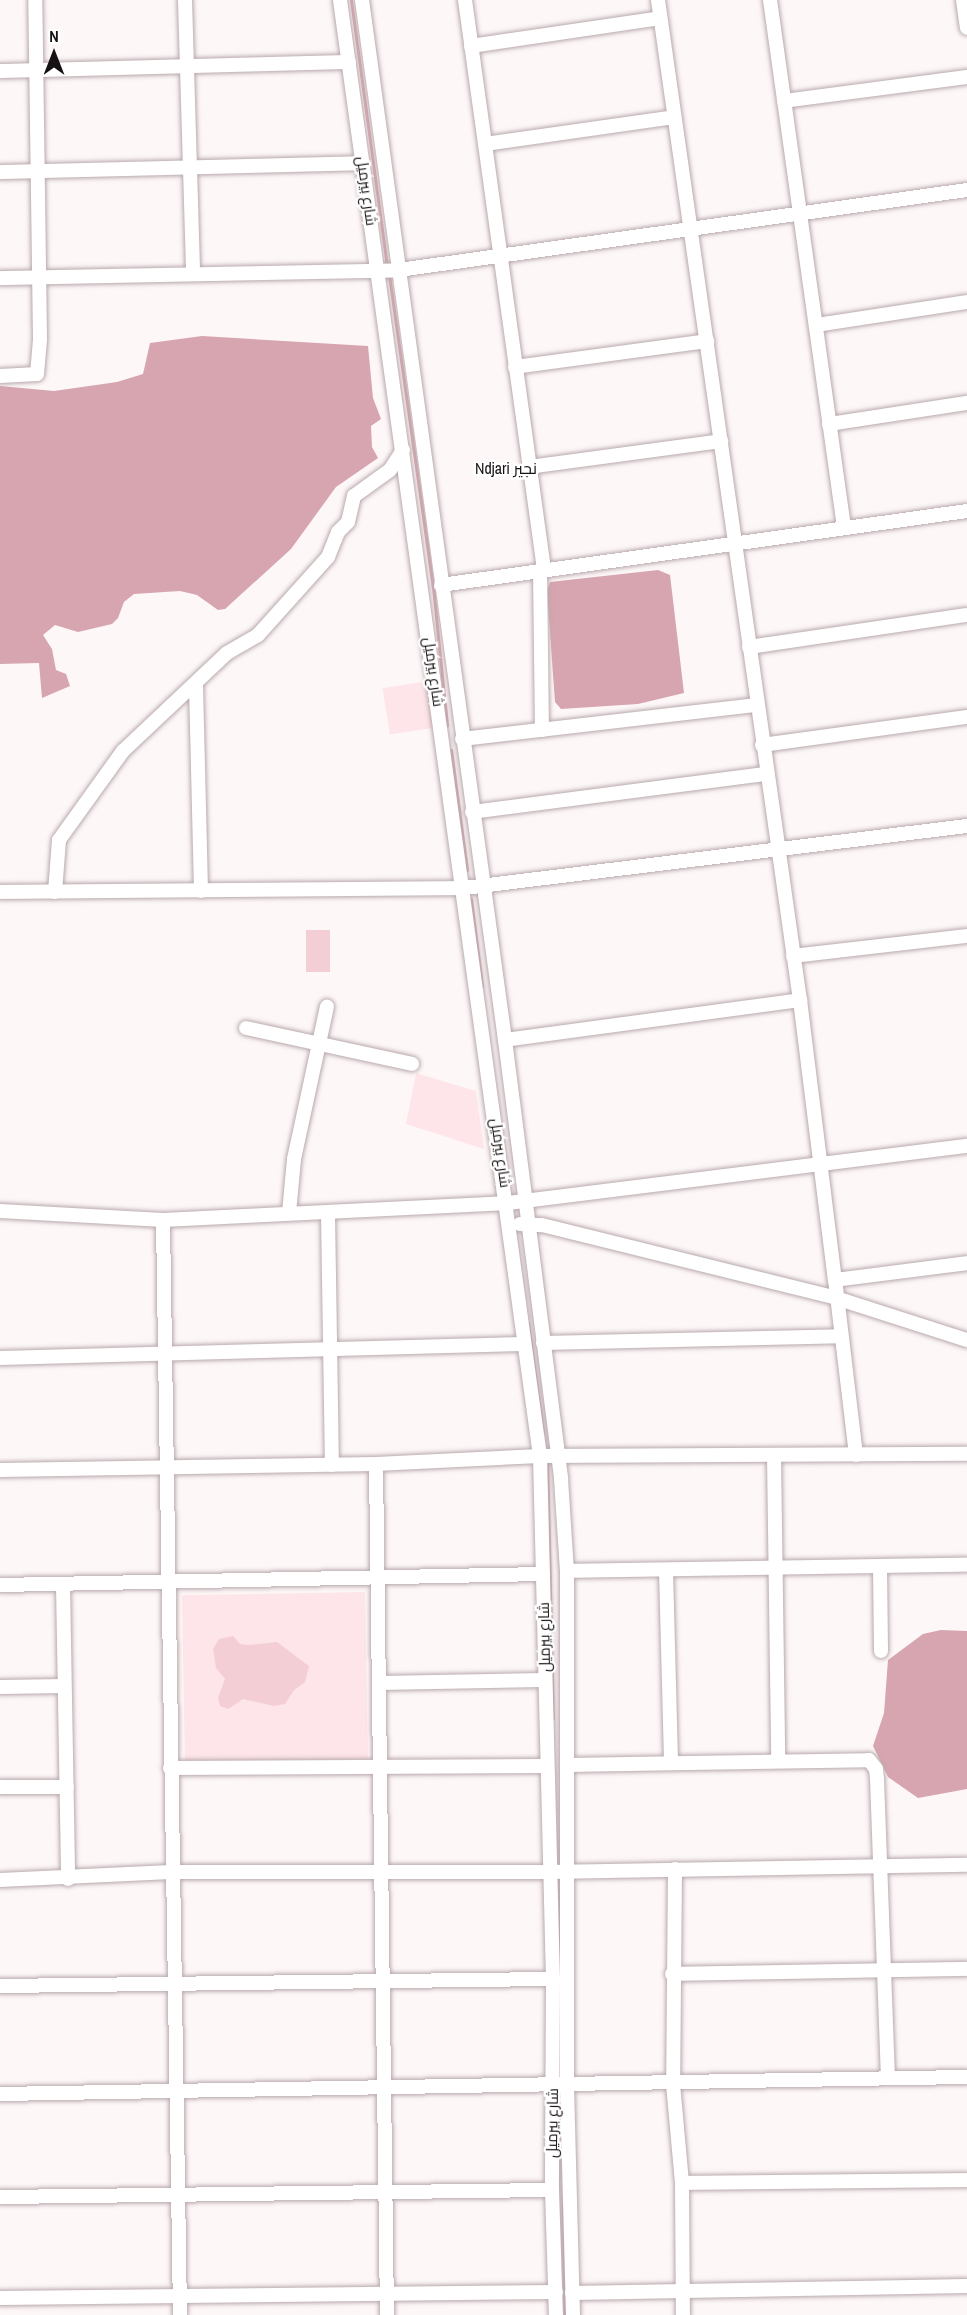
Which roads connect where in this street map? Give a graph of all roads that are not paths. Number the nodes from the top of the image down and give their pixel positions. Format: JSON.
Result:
{"nodes":[{"id":1,"x":35,"y":0,"type":"edge"},
{"id":2,"x":185,"y":0,"type":"edge"},
{"id":3,"x":340,"y":0,"type":"edge"},
{"id":4,"x":362,"y":0,"type":"edge"},
{"id":5,"x":465,"y":0,"type":"edge"},
{"id":6,"x":658,"y":0,"type":"edge"},
{"id":7,"x":774,"y":0,"type":"edge"},
{"id":8,"x":963,"y":0,"type":"edge"},
{"id":9,"x":660,"y":18,"type":"junction"},
{"id":10,"x":967,"y":28,"type":"edge"},
{"id":11,"x":471,"y":46,"type":"junction"},
{"id":12,"x":349,"y":62,"type":"junction"},
{"id":13,"x":187,"y":65,"type":"junction"},
{"id":14,"x":0,"y":70,"type":"edge"},
{"id":15,"x":36,"y":70,"type":"junction"},
{"id":16,"x":967,"y":77,"type":"edge"},
{"id":17,"x":784,"y":101,"type":"junction"},
{"id":18,"x":674,"y":117,"type":"junction"},
{"id":19,"x":485,"y":144,"type":"junction"},
{"id":20,"x":363,"y":163,"type":"junction"},
{"id":21,"x":189,"y":167,"type":"junction"},
{"id":22,"x":38,"y":171,"type":"junction"},
{"id":23,"x":0,"y":172,"type":"edge"},
{"id":24,"x":967,"y":190,"type":"edge"},
{"id":25,"x":799,"y":214,"type":"junction"},
{"id":26,"x":690,"y":230,"type":"junction"},
{"id":27,"x":502,"y":257,"type":"junction"},
{"id":28,"x":388,"y":270,"type":"junction"},
{"id":29,"x":193,"y":271,"type":"junction"},
{"id":30,"x":39,"y":277,"type":"junction"},
{"id":31,"x":0,"y":278,"type":"edge"},
{"id":32,"x":967,"y":302,"type":"edge"},
{"id":33,"x":816,"y":325,"type":"junction"},
{"id":34,"x":707,"y":341,"type":"junction"},
{"id":35,"x":515,"y":367,"type":"junction"},
{"id":36,"x":0,"y":376,"type":"edge"},
{"id":37,"x":967,"y":403,"type":"edge"},
{"id":38,"x":828,"y":424,"type":"junction"},
{"id":39,"x":721,"y":441,"type":"junction"},
{"id":40,"x":403,"y":450,"type":"junction"},
{"id":41,"x":529,"y":467,"type":"junction"},
{"id":42,"x":967,"y":511,"type":"edge"},
{"id":43,"x":844,"y":527,"type":"junction"},
{"id":44,"x":734,"y":542,"type":"junction"},
{"id":45,"x":542,"y":569,"type":"junction"},
{"id":46,"x":441,"y":585,"type":"junction"},
{"id":47,"x":967,"y":615,"type":"edge"},
{"id":48,"x":749,"y":647,"type":"junction"},
{"id":49,"x":196,"y":686,"type":"junction"},
{"id":50,"x":757,"y":705,"type":"junction"},
{"id":51,"x":967,"y":717,"type":"edge"},
{"id":52,"x":542,"y":730,"type":"junction"},
{"id":53,"x":462,"y":739,"type":"junction"},
{"id":54,"x":762,"y":745,"type":"junction"},
{"id":55,"x":766,"y":774,"type":"junction"},
{"id":56,"x":472,"y":812,"type":"junction"},
{"id":57,"x":967,"y":826,"type":"edge"},
{"id":58,"x":778,"y":849,"type":"junction"},
{"id":59,"x":474,"y":887,"type":"junction"},
{"id":60,"x":201,"y":891,"type":"junction"},
{"id":61,"x":0,"y":892,"type":"edge"},
{"id":62,"x":55,"y":892,"type":"junction"},
{"id":63,"x":967,"y":936,"type":"edge"},
{"id":64,"x":793,"y":956,"type":"junction"},
{"id":65,"x":800,"y":1000,"type":"junction"},
{"id":66,"x":327,"y":1007,"type":"dead end"},
{"id":67,"x":246,"y":1028,"type":"dead end"},
{"id":68,"x":506,"y":1040,"type":"junction"},
{"id":69,"x":320,"y":1045,"type":"junction"},
{"id":70,"x":412,"y":1064,"type":"dead end"},
{"id":71,"x":967,"y":1146,"type":"edge"},
{"id":72,"x":820,"y":1165,"type":"junction"},
{"id":73,"x":525,"y":1202,"type":"junction"},
{"id":74,"x":508,"y":1203,"type":"junction"},
{"id":75,"x":0,"y":1211,"type":"edge"},
{"id":76,"x":289,"y":1214,"type":"junction"},
{"id":77,"x":328,"y":1214,"type":"junction"},
{"id":78,"x":163,"y":1220,"type":"junction"},
{"id":79,"x":528,"y":1223,"type":"junction"},
{"id":80,"x":511,"y":1225,"type":"junction"},
{"id":81,"x":967,"y":1263,"type":"edge"},
{"id":82,"x":835,"y":1280,"type":"junction"},
{"id":83,"x":836,"y":1298,"type":"junction"},
{"id":84,"x":841,"y":1336,"type":"junction"},
{"id":85,"x":967,"y":1340,"type":"edge"},
{"id":86,"x":543,"y":1343,"type":"junction"},
{"id":87,"x":523,"y":1344,"type":"junction"},
{"id":88,"x":329,"y":1352,"type":"junction"},
{"id":89,"x":164,"y":1354,"type":"junction"},
{"id":90,"x":0,"y":1358,"type":"edge"},
{"id":91,"x":856,"y":1455,"type":"junction"},
{"id":92,"x":967,"y":1455,"type":"edge"},
{"id":93,"x":540,"y":1456,"type":"junction"},
{"id":94,"x":774,"y":1456,"type":"junction"},
{"id":95,"x":559,"y":1458,"type":"junction"},
{"id":96,"x":332,"y":1464,"type":"junction"},
{"id":97,"x":376,"y":1464,"type":"junction"},
{"id":98,"x":165,"y":1468,"type":"junction"},
{"id":99,"x":0,"y":1470,"type":"edge"},
{"id":100,"x":967,"y":1564,"type":"edge"},
{"id":101,"x":775,"y":1567,"type":"junction"},
{"id":102,"x":880,"y":1567,"type":"junction"},
{"id":103,"x":666,"y":1570,"type":"junction"},
{"id":104,"x":567,"y":1571,"type":"junction"},
{"id":105,"x":543,"y":1574,"type":"junction"},
{"id":106,"x":375,"y":1578,"type":"junction"},
{"id":107,"x":168,"y":1582,"type":"junction"},
{"id":108,"x":63,"y":1584,"type":"junction"},
{"id":109,"x":0,"y":1585,"type":"edge"},
{"id":110,"x":881,"y":1651,"type":"dead end"},
{"id":111,"x":544,"y":1680,"type":"junction"},
{"id":112,"x":379,"y":1683,"type":"junction"},
{"id":113,"x":64,"y":1686,"type":"junction"},
{"id":114,"x":0,"y":1687,"type":"edge"},
{"id":115,"x":778,"y":1760,"type":"junction"},
{"id":116,"x":671,"y":1761,"type":"junction"},
{"id":117,"x":381,"y":1765,"type":"junction"},
{"id":118,"x":567,"y":1765,"type":"junction"},
{"id":119,"x":546,"y":1766,"type":"junction"},
{"id":120,"x":170,"y":1768,"type":"junction"},
{"id":121,"x":0,"y":1787,"type":"edge"},
{"id":122,"x":67,"y":1787,"type":"junction"},
{"id":123,"x":967,"y":1865,"type":"edge"},
{"id":124,"x":881,"y":1867,"type":"junction"},
{"id":125,"x":675,"y":1869,"type":"junction"},
{"id":126,"x":568,"y":1870,"type":"junction"},
{"id":127,"x":171,"y":1872,"type":"junction"},
{"id":128,"x":382,"y":1872,"type":"junction"},
{"id":129,"x":550,"y":1872,"type":"junction"},
{"id":130,"x":68,"y":1878,"type":"junction"},
{"id":131,"x":0,"y":1880,"type":"edge"},
{"id":132,"x":885,"y":1970,"type":"junction"},
{"id":133,"x":967,"y":1970,"type":"edge"},
{"id":134,"x":672,"y":1974,"type":"junction"},
{"id":135,"x":553,"y":1978,"type":"junction"},
{"id":136,"x":381,"y":1982,"type":"junction"},
{"id":137,"x":172,"y":1985,"type":"junction"},
{"id":138,"x":0,"y":1986,"type":"edge"},
{"id":139,"x":967,"y":2077,"type":"edge"},
{"id":140,"x":888,"y":2078,"type":"junction"},
{"id":141,"x":673,"y":2084,"type":"junction"},
{"id":142,"x":384,"y":2085,"type":"junction"},
{"id":143,"x":560,"y":2086,"type":"junction"},
{"id":144,"x":174,"y":2091,"type":"junction"},
{"id":145,"x":0,"y":2094,"type":"edge"},
{"id":146,"x":967,"y":2180,"type":"edge"},
{"id":147,"x":682,"y":2183,"type":"junction"},
{"id":148,"x":552,"y":2190,"type":"junction"},
{"id":149,"x":386,"y":2192,"type":"junction"},
{"id":150,"x":177,"y":2193,"type":"junction"},
{"id":151,"x":0,"y":2197,"type":"edge"},
{"id":152,"x":967,"y":2286,"type":"edge"},
{"id":153,"x":682,"y":2290,"type":"junction"},
{"id":154,"x":386,"y":2292,"type":"junction"},
{"id":155,"x":556,"y":2292,"type":"junction"},
{"id":156,"x":572,"y":2293,"type":"junction"},
{"id":157,"x":180,"y":2295,"type":"junction"},
{"id":158,"x":0,"y":2298,"type":"edge"},
{"id":159,"x":180,"y":2315,"type":"edge"},
{"id":160,"x":387,"y":2315,"type":"edge"},
{"id":161,"x":556,"y":2315,"type":"edge"},
{"id":162,"x":573,"y":2315,"type":"edge"},
{"id":163,"x":683,"y":2315,"type":"edge"}],
"edges":[{"from":1,"to":15,"type":"street"},
{"from":2,"to":13,"type":"street"},
{"from":3,"to":12,"type":"street","name":"شارع بيرميل"},
{"from":4,"to":28,"type":"street","name":"شارع بيرميل"},
{"from":5,"to":11,"type":"street"},
{"from":6,"to":9,"type":"street"},
{"from":7,"to":17,"type":"street"},
{"from":8,"to":10,"type":"street"},
{"from":9,"to":11,"type":"street"},
{"from":9,"to":18,"type":"street"},
{"from":11,"to":19,"type":"street"},
{"from":12,"to":13,"type":"street"},
{"from":12,"to":20,"type":"street","name":"شارع بيرميل"},
{"from":13,"to":15,"type":"street"},
{"from":13,"to":21,"type":"street"},
{"from":14,"to":15,"type":"street"},
{"from":15,"to":22,"type":"street"},
{"from":16,"to":17,"type":"street"},
{"from":17,"to":25,"type":"street"},
{"from":18,"to":19,"type":"street"},
{"from":18,"to":26,"type":"street"},
{"from":19,"to":27,"type":"street"},
{"from":20,"to":21,"type":"street"},
{"from":20,"to":28,"type":"street","name":"شارع بيرميل"},
{"from":21,"to":22,"type":"street"},
{"from":21,"to":29,"type":"street"},
{"from":22,"to":23,"type":"street"},
{"from":22,"to":30,"type":"street"},
{"from":24,"to":25,"type":"street"},
{"from":25,"to":26,"type":"street"},
{"from":25,"to":33,"type":"street"},
{"from":26,"to":27,"type":"street"},
{"from":26,"to":34,"type":"street"},
{"from":27,"to":28,"type":"street"},
{"from":27,"to":35,"type":"street"},
{"from":28,"to":29,"type":"street"},
{"from":28,"to":40,"type":"street","name":"شارع بيرميل"},
{"from":28,"to":46,"type":"street","name":"شارع بيرميل"},
{"from":29,"to":30,"type":"street"},
{"from":30,"to":31,"type":"street"},
{"from":30,"to":36,"type":"street"},
{"from":32,"to":33,"type":"street"},
{"from":33,"to":38,"type":"street"},
{"from":34,"to":35,"type":"street"},
{"from":34,"to":39,"type":"street"},
{"from":35,"to":41,"type":"street"},
{"from":37,"to":38,"type":"street"},
{"from":38,"to":43,"type":"street"},
{"from":39,"to":41,"type":"street"},
{"from":39,"to":44,"type":"street"},
{"from":40,"to":49,"type":"street"},
{"from":40,"to":59,"type":"street","name":"شارع بيرميل"},
{"from":41,"to":45,"type":"street"},
{"from":42,"to":43,"type":"street"},
{"from":43,"to":44,"type":"street"},
{"from":44,"to":45,"type":"street"},
{"from":44,"to":48,"type":"street"},
{"from":45,"to":46,"type":"street"},
{"from":45,"to":52,"type":"street"},
{"from":46,"to":53,"type":"street","name":"شارع بيرميل"},
{"from":47,"to":48,"type":"street"},
{"from":48,"to":50,"type":"street"},
{"from":49,"to":60,"type":"street"},
{"from":49,"to":62,"type":"street"},
{"from":50,"to":52,"type":"street"},
{"from":50,"to":54,"type":"street"},
{"from":51,"to":54,"type":"street"},
{"from":52,"to":53,"type":"street"},
{"from":53,"to":56,"type":"street","name":"شارع بيرميل"},
{"from":54,"to":55,"type":"street"},
{"from":55,"to":56,"type":"street"},
{"from":55,"to":58,"type":"street"},
{"from":56,"to":59,"type":"street","name":"شارع بيرميل"},
{"from":57,"to":58,"type":"street"},
{"from":58,"to":59,"type":"street"},
{"from":58,"to":64,"type":"street"},
{"from":59,"to":60,"type":"street"},
{"from":59,"to":68,"type":"street","name":"شارع بيرميل"},
{"from":59,"to":74,"type":"street","name":"شارع بيرميل"},
{"from":60,"to":62,"type":"street"},
{"from":61,"to":62,"type":"street"},
{"from":63,"to":64,"type":"street"},
{"from":64,"to":65,"type":"street"},
{"from":65,"to":68,"type":"street"},
{"from":65,"to":72,"type":"street"},
{"from":66,"to":69,"type":"street"},
{"from":67,"to":69,"type":"street"},
{"from":68,"to":73,"type":"street","name":"شارع بيرميل"},
{"from":69,"to":70,"type":"street"},
{"from":69,"to":76,"type":"street"},
{"from":71,"to":72,"type":"street"},
{"from":72,"to":73,"type":"street"},
{"from":72,"to":82,"type":"street"},
{"from":73,"to":74,"type":"street"},
{"from":73,"to":79,"type":"street","name":"شارع بيرميل"},
{"from":74,"to":77,"type":"street"},
{"from":74,"to":80,"type":"street","name":"شارع بيرميل"},
{"from":75,"to":78,"type":"street"},
{"from":76,"to":77,"type":"street"},
{"from":76,"to":78,"type":"street"},
{"from":77,"to":88,"type":"street"},
{"from":78,"to":89,"type":"street"},
{"from":79,"to":80,"type":"street"},
{"from":79,"to":83,"type":"street"},
{"from":79,"to":86,"type":"street","name":"شارع بيرميل"},
{"from":80,"to":87,"type":"street","name":"شارع بيرميل"},
{"from":81,"to":82,"type":"street"},
{"from":82,"to":83,"type":"street"},
{"from":83,"to":84,"type":"street"},
{"from":83,"to":85,"type":"street"},
{"from":84,"to":86,"type":"street"},
{"from":84,"to":91,"type":"street"},
{"from":86,"to":95,"type":"street","name":"شارع بيرميل"},
{"from":87,"to":88,"type":"street"},
{"from":87,"to":93,"type":"street","name":"شارع بيرميل"},
{"from":88,"to":89,"type":"street"},
{"from":88,"to":96,"type":"street"},
{"from":89,"to":90,"type":"street"},
{"from":89,"to":98,"type":"street"},
{"from":91,"to":92,"type":"street"},
{"from":91,"to":94,"type":"street"},
{"from":93,"to":95,"type":"street"},
{"from":93,"to":97,"type":"street"},
{"from":93,"to":105,"type":"street","name":"شارع بيرميل"},
{"from":94,"to":95,"type":"street"},
{"from":94,"to":101,"type":"street"},
{"from":95,"to":104,"type":"street","name":"شارع بيرميل"},
{"from":96,"to":97,"type":"street"},
{"from":96,"to":98,"type":"street"},
{"from":97,"to":106,"type":"street"},
{"from":98,"to":99,"type":"street"},
{"from":98,"to":107,"type":"street"},
{"from":100,"to":102,"type":"street"},
{"from":101,"to":102,"type":"street"},
{"from":101,"to":103,"type":"street"},
{"from":101,"to":115,"type":"street"},
{"from":102,"to":110,"type":"street"},
{"from":103,"to":104,"type":"street"},
{"from":103,"to":116,"type":"street"},
{"from":104,"to":118,"type":"street","name":"شارع بيرميل"},
{"from":105,"to":106,"type":"street"},
{"from":105,"to":111,"type":"street","name":"شارع بيرميل"},
{"from":106,"to":107,"type":"street"},
{"from":106,"to":112,"type":"street"},
{"from":107,"to":108,"type":"street"},
{"from":107,"to":120,"type":"street"},
{"from":108,"to":109,"type":"street"},
{"from":108,"to":113,"type":"street"},
{"from":111,"to":112,"type":"street"},
{"from":111,"to":119,"type":"street","name":"شارع بيرميل"},
{"from":112,"to":117,"type":"street"},
{"from":113,"to":114,"type":"street"},
{"from":113,"to":122,"type":"street"},
{"from":115,"to":116,"type":"street"},
{"from":115,"to":124,"type":"street"},
{"from":116,"to":118,"type":"street"},
{"from":117,"to":119,"type":"street"},
{"from":117,"to":120,"type":"street"},
{"from":117,"to":128,"type":"street"},
{"from":118,"to":126,"type":"street","name":"شارع بيرميل"},
{"from":119,"to":129,"type":"street","name":"شارع بيرميل"},
{"from":120,"to":127,"type":"street"},
{"from":121,"to":122,"type":"street"},
{"from":122,"to":130,"type":"street"},
{"from":123,"to":124,"type":"street"},
{"from":124,"to":125,"type":"street"},
{"from":124,"to":132,"type":"street"},
{"from":125,"to":126,"type":"street"},
{"from":125,"to":134,"type":"street"},
{"from":126,"to":129,"type":"street"},
{"from":126,"to":143,"type":"street","name":"شارع بيرميل"},
{"from":127,"to":128,"type":"street"},
{"from":127,"to":130,"type":"street"},
{"from":127,"to":137,"type":"street"},
{"from":128,"to":129,"type":"street"},
{"from":128,"to":136,"type":"street"},
{"from":129,"to":135,"type":"street","name":"شارع بيرميل"},
{"from":130,"to":131,"type":"street"},
{"from":132,"to":133,"type":"street"},
{"from":132,"to":134,"type":"street"},
{"from":132,"to":140,"type":"street"},
{"from":134,"to":141,"type":"street"},
{"from":135,"to":136,"type":"street"},
{"from":135,"to":143,"type":"street","name":"شارع بيرميل"},
{"from":136,"to":137,"type":"street"},
{"from":136,"to":142,"type":"street"},
{"from":137,"to":138,"type":"street"},
{"from":137,"to":144,"type":"street"},
{"from":139,"to":140,"type":"street"},
{"from":140,"to":141,"type":"street"},
{"from":141,"to":143,"type":"street"},
{"from":141,"to":147,"type":"street"},
{"from":142,"to":143,"type":"street"},
{"from":142,"to":144,"type":"street"},
{"from":142,"to":149,"type":"street"},
{"from":143,"to":148,"type":"street","name":"شارع بيرميل"},
{"from":143,"to":156,"type":"street","name":"شارع بيرميل"},
{"from":144,"to":145,"type":"street"},
{"from":144,"to":150,"type":"street"},
{"from":146,"to":147,"type":"street"},
{"from":147,"to":153,"type":"street"},
{"from":148,"to":149,"type":"street"},
{"from":148,"to":155,"type":"street","name":"شارع بيرميل"},
{"from":149,"to":150,"type":"street"},
{"from":149,"to":154,"type":"street"},
{"from":150,"to":151,"type":"street"},
{"from":150,"to":157,"type":"street"},
{"from":152,"to":153,"type":"street"},
{"from":153,"to":156,"type":"street"},
{"from":153,"to":163,"type":"street"},
{"from":154,"to":155,"type":"street"},
{"from":154,"to":157,"type":"street"},
{"from":154,"to":160,"type":"street"},
{"from":155,"to":161,"type":"street","name":"شارع بيرميل"},
{"from":156,"to":162,"type":"street","name":"شارع بيرميل"},
{"from":157,"to":158,"type":"street"},
{"from":157,"to":159,"type":"street"}]}
